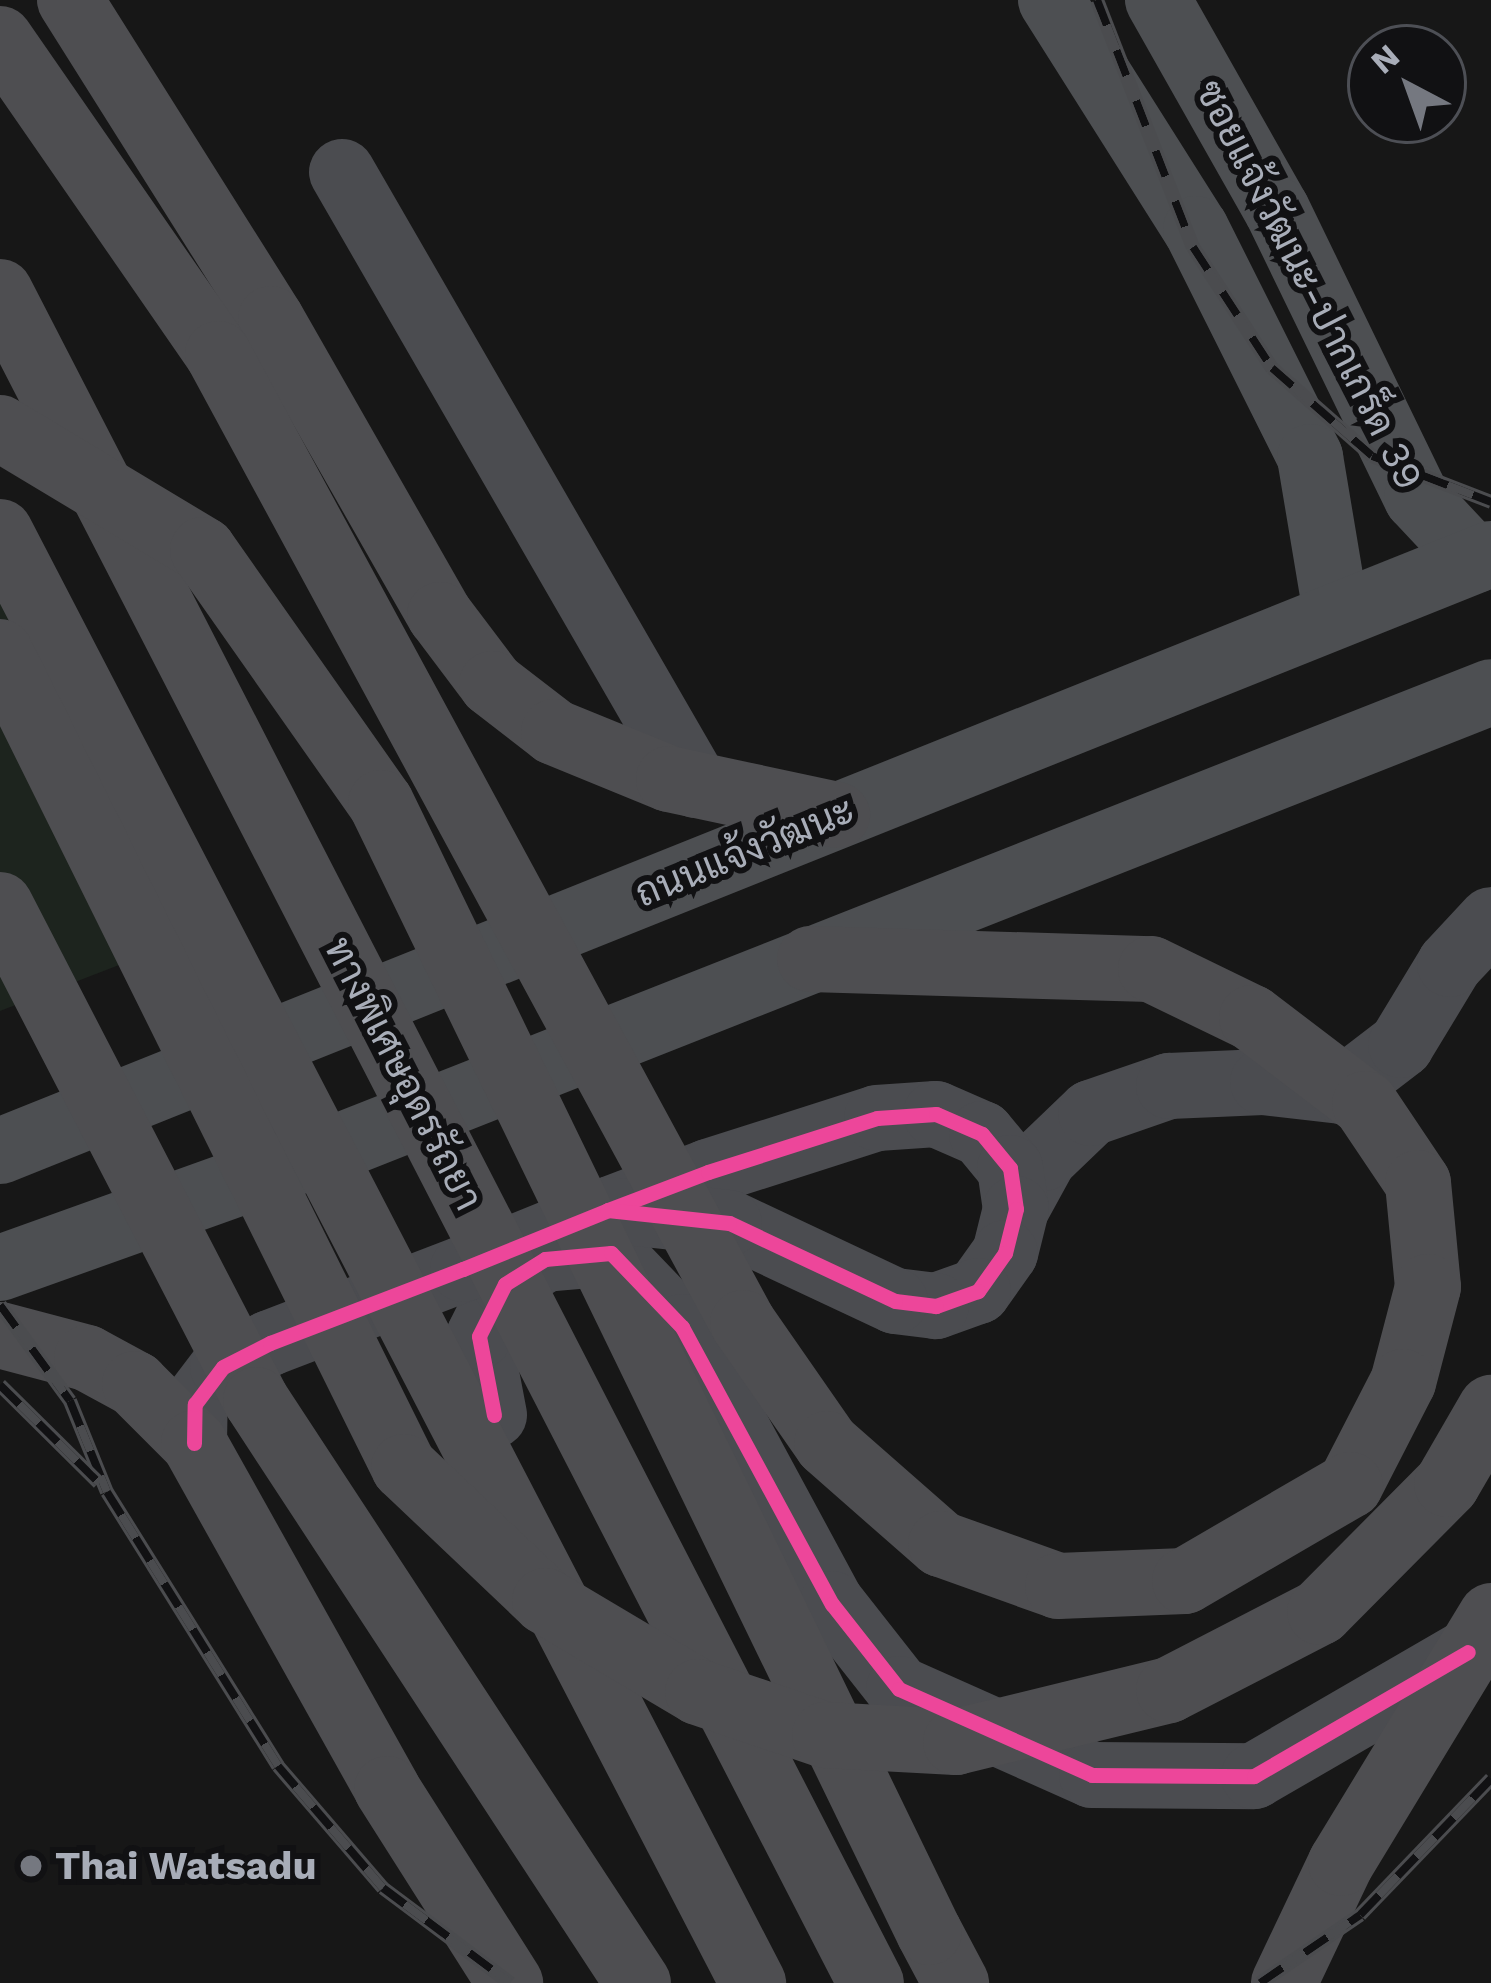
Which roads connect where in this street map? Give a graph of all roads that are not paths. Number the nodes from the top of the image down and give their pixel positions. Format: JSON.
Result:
{"nodes":[{"id":1,"x":70,"y":0,"type":"edge"},
{"id":2,"x":1051,"y":0,"type":"edge"},
{"id":3,"x":1158,"y":0,"type":"edge"},
{"id":4,"x":0,"y":39,"type":"edge"},
{"id":5,"x":342,"y":172,"type":"dead end"},
{"id":6,"x":0,"y":292,"type":"edge"},
{"id":7,"x":0,"y":428,"type":"edge"},
{"id":8,"x":0,"y":532,"type":"edge"},
{"id":9,"x":1483,"y":557,"type":"edge"},
{"id":10,"x":1336,"y":612,"type":"junction"},
{"id":11,"x":0,"y":652,"type":"edge"},
{"id":12,"x":1491,"y":692,"type":"edge"},
{"id":13,"x":696,"y":785,"type":"junction"},
{"id":14,"x":837,"y":815,"type":"junction"},
{"id":15,"x":0,"y":905,"type":"edge"},
{"id":16,"x":1491,"y":920,"type":"edge"},
{"id":17,"x":810,"y":959,"type":"junction"},
{"id":18,"x":1341,"y":1091,"type":"junction"},
{"id":19,"x":343,"y":1144,"type":"junction"},
{"id":20,"x":0,"y":1151,"type":"edge"},
{"id":21,"x":1016,"y":1209,"type":"junction"},
{"id":22,"x":608,"y":1210,"type":"junction"},
{"id":23,"x":0,"y":1268,"type":"edge"},
{"id":24,"x":453,"y":1306,"type":"junction"},
{"id":25,"x":0,"y":1335,"type":"edge"},
{"id":26,"x":1491,"y":1408,"type":"edge"},
{"id":27,"x":194,"y":1443,"type":"junction"},
{"id":28,"x":1479,"y":1634,"type":"edge"},
{"id":29,"x":943,"y":1957,"type":"edge"},
{"id":30,"x":496,"y":1974,"type":"edge"},
{"id":31,"x":638,"y":1983,"type":"edge"},
{"id":32,"x":753,"y":1983,"type":"edge"},
{"id":33,"x":784,"y":1983,"type":"edge"},
{"id":34,"x":871,"y":1983,"type":"edge"},
{"id":35,"x":1283,"y":1983,"type":"edge"}],
"edges":[{"from":1,"to":13,"type":"highway"},
{"from":2,"to":10,"type":"main road","name":"ซอยแจ้งวัฒนะ-ปากเกร็ด 39"},
{"from":3,"to":9,"type":"main road","name":"ซอยแจ้งวัฒนะ-ปากเกร็ด 39"},
{"from":4,"to":18,"type":"highway","bridge":true},
{"from":5,"to":13,"type":"street"},
{"from":6,"to":34,"type":"highway","name":"ทางพิเศษอุดรรัถยา","bridge":true},
{"from":7,"to":29,"type":"highway","bridge":true},
{"from":8,"to":32,"type":"highway","bridge":true},
{"from":9,"to":10,"type":"main road","name":"ถนนแจ้งวัฒนะ"},
{"from":10,"to":14,"type":"main road","name":"ถนนแจ้งวัฒนะ"},
{"from":11,"to":26,"type":"highway","bridge":true},
{"from":12,"to":17,"type":"main road"},
{"from":13,"to":14,"type":"highway"},
{"from":14,"to":20,"type":"main road","name":"ถนนแจ้งวัฒนะ"},
{"from":15,"to":31,"type":"highway","bridge":true},
{"from":16,"to":18,"type":"street"},
{"from":17,"to":18,"type":"highway"},
{"from":17,"to":19,"type":"main road"},
{"from":18,"to":21,"type":"street"},
{"from":19,"to":23,"type":"main road"},
{"from":19,"to":24,"type":"street"},
{"from":21,"to":22,"type":"street"},
{"from":21,"to":22,"type":"street"},
{"from":22,"to":24,"type":"street"},
{"from":24,"to":27,"type":"street"},
{"from":24,"to":28,"type":"street"},
{"from":24,"to":33,"type":"street"},
{"from":25,"to":27,"type":"highway"},
{"from":27,"to":30,"type":"highway"},
{"from":28,"to":35,"type":"highway"}]}
